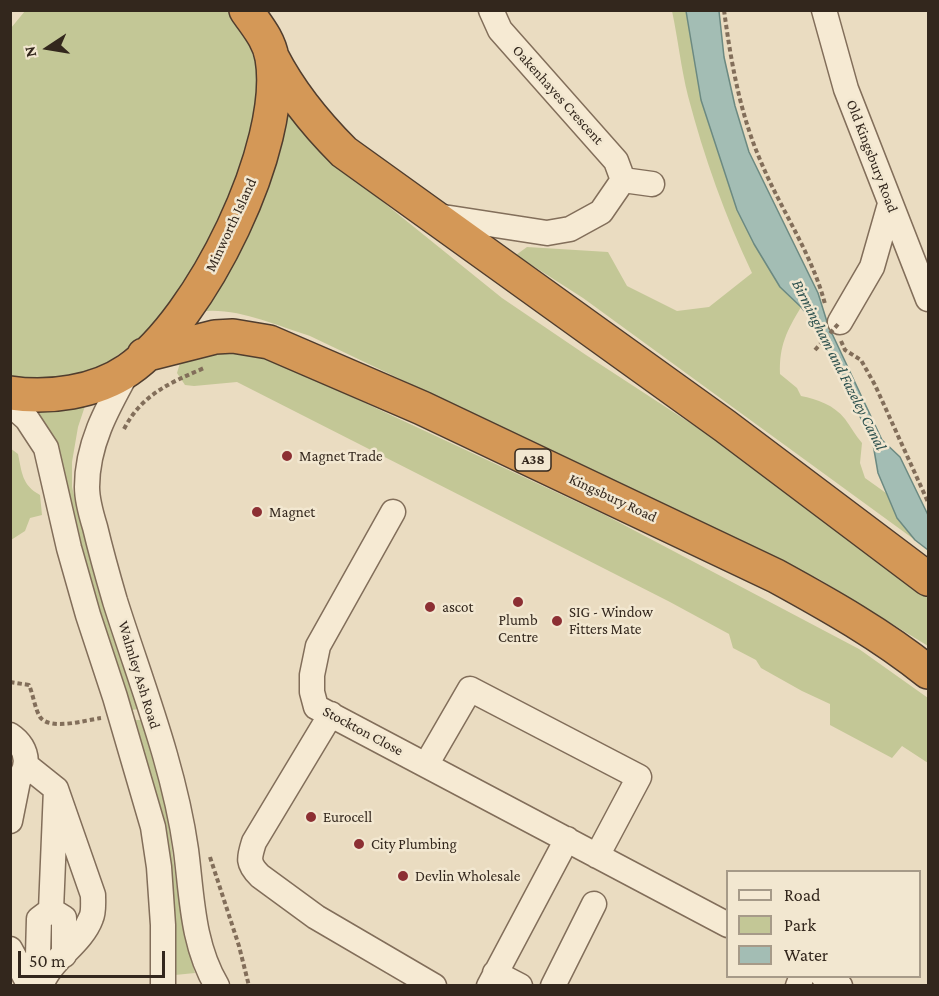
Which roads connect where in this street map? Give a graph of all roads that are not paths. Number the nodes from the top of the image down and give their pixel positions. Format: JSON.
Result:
{"nodes":[{"id":1,"x":246,"y":10,"type":"edge"},
{"id":2,"x":491,"y":10,"type":"edge"},
{"id":3,"x":824,"y":10,"type":"edge"},
{"id":4,"x":272,"y":57,"type":"junction"},
{"id":5,"x":623,"y":180,"type":"junction"},
{"id":6,"x":652,"y":184,"type":"dead end"},
{"id":7,"x":890,"y":204,"type":"junction"},
{"id":8,"x":433,"y":215,"type":"junction"},
{"id":9,"x":928,"y":299,"type":"edge"},
{"id":10,"x":834,"y":324,"type":"road end"},
{"id":11,"x":137,"y":362,"type":"junction"},
{"id":12,"x":10,"y":393,"type":"edge"},
{"id":13,"x":10,"y":404,"type":"edge"},
{"id":14,"x":393,"y":512,"type":"dead end"},
{"id":15,"x":928,"y":579,"type":"edge"},
{"id":16,"x":916,"y":656,"type":"edge"},
{"id":17,"x":928,"y":672,"type":"edge"},
{"id":18,"x":331,"y":714,"type":"junction"},
{"id":19,"x":10,"y":735,"type":"edge"},
{"id":20,"x":426,"y":765,"type":"junction"},
{"id":21,"x":18,"y":777,"type":"edge"},
{"id":22,"x":56,"y":789,"type":"junction"},
{"id":23,"x":10,"y":821,"type":"edge"},
{"id":24,"x":567,"y":839,"type":"junction"},
{"id":25,"x":597,"y":856,"type":"junction"},
{"id":26,"x":594,"y":904,"type":"dead end"},
{"id":27,"x":51,"y":910,"type":"junction"},
{"id":28,"x":726,"y":925,"type":"edge"},
{"id":29,"x":10,"y":949,"type":"edge"},
{"id":30,"x":64,"y":955,"type":"junction"},
{"id":31,"x":826,"y":978,"type":"edge"},
{"id":32,"x":492,"y":979,"type":"edge"},
{"id":33,"x":39,"y":982,"type":"edge"},
{"id":34,"x":163,"y":986,"type":"edge"},
{"id":35,"x":217,"y":986,"type":"edge"},
{"id":36,"x":434,"y":986,"type":"edge"},
{"id":37,"x":520,"y":986,"type":"edge"},
{"id":38,"x":553,"y":986,"type":"edge"},
{"id":39,"x":840,"y":986,"type":"edge"}],
"edges":[{"from":1,"to":4,"type":"highway","name":"Minworth Island"},
{"from":2,"to":5,"type":"street","name":"Oakenhayes Crescent"},
{"from":3,"to":7,"type":"street","name":"Old Kingsbury Road"},
{"from":4,"to":8,"type":"highway"},
{"from":4,"to":11,"type":"highway","name":"Minworth Island"},
{"from":5,"to":6,"type":"street"},
{"from":5,"to":8,"type":"street"},
{"from":7,"to":9,"type":"street","name":"Old Kingsbury Road"},
{"from":7,"to":10,"type":"street"},
{"from":8,"to":15,"type":"highway"},
{"from":11,"to":12,"type":"highway","name":"Minworth Island"},
{"from":11,"to":16,"type":"highway","name":"Kingsbury Road","number":"A38"},
{"from":11,"to":35,"type":"street","name":"Walmley Ash Road"},
{"from":13,"to":34,"type":"street","name":"Walmley Ash Road"},
{"from":14,"to":18,"type":"street","name":"Stockton Close"},
{"from":16,"to":17,"type":"highway","name":"Kingsbury Road","number":"A38"},
{"from":18,"to":20,"type":"street","name":"Stockton Close"},
{"from":18,"to":36,"type":"street"},
{"from":19,"to":21,"type":"street"},
{"from":20,"to":24,"type":"street","name":"Stockton Close"},
{"from":20,"to":25,"type":"street"},
{"from":21,"to":22,"type":"street"},
{"from":21,"to":23,"type":"street"},
{"from":22,"to":27,"type":"street"},
{"from":22,"to":30,"type":"street"},
{"from":24,"to":25,"type":"street","name":"Stockton Close"},
{"from":24,"to":32,"type":"street"},
{"from":25,"to":28,"type":"street","name":"Stockton Close"},
{"from":26,"to":38,"type":"street"},
{"from":27,"to":30,"type":"street"},
{"from":27,"to":33,"type":"street"},
{"from":29,"to":33,"type":"street"},
{"from":30,"to":33,"type":"street"},
{"from":31,"to":39,"type":"street"},
{"from":32,"to":37,"type":"street"}]}
